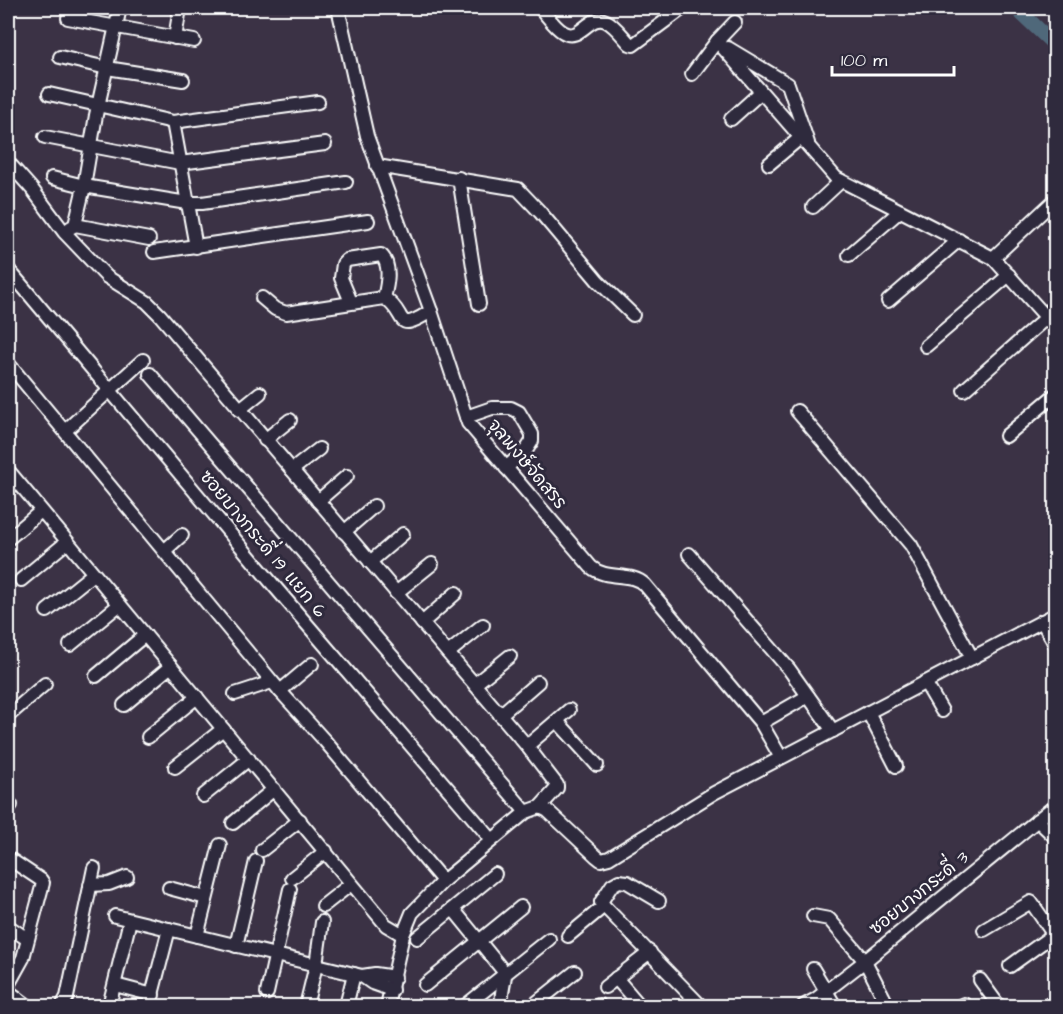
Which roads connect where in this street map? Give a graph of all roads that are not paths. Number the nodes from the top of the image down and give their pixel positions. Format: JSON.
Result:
{"nodes":[{"id":1,"x":120,"y":8,"type":"edge"},
{"id":2,"x":180,"y":8,"type":"edge"},
{"id":3,"x":339,"y":8,"type":"edge"},
{"id":4,"x":540,"y":8,"type":"edge"},
{"id":5,"x":683,"y":8,"type":"edge"},
{"id":6,"x":68,"y":18,"type":"dead end"},
{"id":7,"x":735,"y":22,"type":"dead end"},
{"id":8,"x":116,"y":26,"type":"junction"},
{"id":9,"x":175,"y":38,"type":"junction"},
{"id":10,"x":194,"y":40,"type":"dead end"},
{"id":11,"x":720,"y":44,"type":"junction"},
{"id":12,"x":60,"y":57,"type":"dead end"},
{"id":13,"x":107,"y":68,"type":"junction"},
{"id":14,"x":183,"y":80,"type":"dead end"},
{"id":15,"x":761,"y":92,"type":"junction"},
{"id":16,"x":49,"y":94,"type":"dead end"},
{"id":17,"x":318,"y":102,"type":"dead end"},
{"id":18,"x":98,"y":106,"type":"junction"},
{"id":19,"x":731,"y":119,"type":"dead end"},
{"id":20,"x":173,"y":122,"type":"junction"},
{"id":21,"x":45,"y":137,"type":"dead end"},
{"id":22,"x":800,"y":138,"type":"junction"},
{"id":23,"x":325,"y":144,"type":"dead end"},
{"id":24,"x":90,"y":146,"type":"junction"},
{"id":25,"x":810,"y":149,"type":"junction"},
{"id":26,"x":8,"y":162,"type":"edge"},
{"id":27,"x":180,"y":164,"type":"junction"},
{"id":28,"x":769,"y":164,"type":"dead end"},
{"id":29,"x":377,"y":166,"type":"junction"},
{"id":30,"x":51,"y":178,"type":"dead end"},
{"id":31,"x":459,"y":178,"type":"junction"},
{"id":32,"x":841,"y":181,"type":"junction"},
{"id":33,"x":346,"y":182,"type":"dead end"},
{"id":34,"x":83,"y":188,"type":"junction"},
{"id":35,"x":1056,"y":199,"type":"edge"},
{"id":36,"x":187,"y":202,"type":"junction"},
{"id":37,"x":813,"y":207,"type":"dead end"},
{"id":38,"x":900,"y":211,"type":"junction"},
{"id":39,"x":368,"y":221,"type":"dead end"},
{"id":40,"x":69,"y":228,"type":"junction"},
{"id":41,"x":149,"y":238,"type":"dead end"},
{"id":42,"x":958,"y":240,"type":"junction"},
{"id":43,"x":196,"y":247,"type":"junction"},
{"id":44,"x":154,"y":252,"type":"dead end"},
{"id":45,"x":849,"y":255,"type":"dead end"},
{"id":46,"x":993,"y":258,"type":"junction"},
{"id":47,"x":8,"y":269,"type":"edge"},
{"id":48,"x":1008,"y":275,"type":"junction"},
{"id":49,"x":262,"y":298,"type":"dead end"},
{"id":50,"x":384,"y":298,"type":"junction"},
{"id":51,"x":888,"y":301,"type":"dead end"},
{"id":52,"x":351,"y":302,"type":"junction"},
{"id":53,"x":479,"y":304,"type":"dead end"},
{"id":54,"x":1056,"y":306,"type":"edge"},
{"id":55,"x":432,"y":311,"type":"junction"},
{"id":56,"x":633,"y":315,"type":"dead end"},
{"id":57,"x":1046,"y":318,"type":"junction"},
{"id":58,"x":1056,"y":328,"type":"edge"},
{"id":59,"x":926,"y":346,"type":"dead end"},
{"id":60,"x":144,"y":360,"type":"dead end"},
{"id":61,"x":8,"y":363,"type":"edge"},
{"id":62,"x":150,"y":374,"type":"dead end"},
{"id":63,"x":110,"y":390,"type":"junction"},
{"id":64,"x":964,"y":390,"type":"dead end"},
{"id":65,"x":260,"y":393,"type":"dead end"},
{"id":66,"x":1056,"y":394,"type":"edge"},
{"id":67,"x":239,"y":410,"type":"junction"},
{"id":68,"x":797,"y":411,"type":"dead end"},
{"id":69,"x":466,"y":417,"type":"junction"},
{"id":70,"x":290,"y":420,"type":"dead end"},
{"id":71,"x":64,"y":430,"type":"junction"},
{"id":72,"x":1006,"y":436,"type":"dead end"},
{"id":73,"x":265,"y":440,"type":"junction"},
{"id":74,"x":319,"y":448,"type":"dead end"},
{"id":75,"x":506,"y":468,"type":"junction"},
{"id":76,"x":292,"y":470,"type":"junction"},
{"id":77,"x":347,"y":476,"type":"dead end"},
{"id":78,"x":10,"y":479,"type":"edge"},
{"id":79,"x":318,"y":501,"type":"junction"},
{"id":80,"x":374,"y":506,"type":"dead end"},
{"id":81,"x":41,"y":511,"type":"junction"},
{"id":82,"x":344,"y":532,"type":"junction"},
{"id":83,"x":403,"y":534,"type":"dead end"},
{"id":84,"x":182,"y":535,"type":"dead end"},
{"id":85,"x":8,"y":539,"type":"edge"},
{"id":86,"x":67,"y":542,"type":"junction"},
{"id":87,"x":164,"y":551,"type":"junction"},
{"id":88,"x":688,"y":554,"type":"dead end"},
{"id":89,"x":370,"y":562,"type":"junction"},
{"id":90,"x":432,"y":564,"type":"dead end"},
{"id":91,"x":93,"y":574,"type":"junction"},
{"id":92,"x":21,"y":580,"type":"dead end"},
{"id":93,"x":396,"y":593,"type":"junction"},
{"id":94,"x":456,"y":593,"type":"dead end"},
{"id":95,"x":119,"y":605,"type":"junction"},
{"id":96,"x":47,"y":611,"type":"dead end"},
{"id":97,"x":1056,"y":614,"type":"edge"},
{"id":98,"x":1042,"y":621,"type":"junction"},
{"id":99,"x":422,"y":623,"type":"junction"},
{"id":100,"x":483,"y":625,"type":"dead end"},
{"id":101,"x":144,"y":635,"type":"junction"},
{"id":102,"x":70,"y":645,"type":"dead end"},
{"id":103,"x":1056,"y":646,"type":"edge"},
{"id":104,"x":448,"y":653,"type":"junction"},
{"id":105,"x":510,"y":656,"type":"dead end"},
{"id":106,"x":972,"y":658,"type":"junction"},
{"id":107,"x":312,"y":664,"type":"dead end"},
{"id":108,"x":171,"y":666,"type":"junction"},
{"id":109,"x":96,"y":676,"type":"dead end"},
{"id":110,"x":538,"y":682,"type":"dead end"},
{"id":111,"x":925,"y":682,"type":"junction"},
{"id":112,"x":45,"y":684,"type":"dead end"},
{"id":113,"x":474,"y":684,"type":"junction"},
{"id":114,"x":276,"y":687,"type":"junction"},
{"id":115,"x":235,"y":693,"type":"dead end"},
{"id":116,"x":808,"y":696,"type":"junction"},
{"id":117,"x":197,"y":697,"type":"junction"},
{"id":118,"x":124,"y":705,"type":"dead end"},
{"id":119,"x":569,"y":710,"type":"dead end"},
{"id":120,"x":942,"y":711,"type":"dead end"},
{"id":121,"x":868,"y":712,"type":"junction"},
{"id":122,"x":501,"y":715,"type":"junction"},
{"id":123,"x":8,"y":716,"type":"edge"},
{"id":124,"x":557,"y":720,"type":"junction"},
{"id":125,"x":761,"y":723,"type":"junction"},
{"id":126,"x":223,"y":729,"type":"junction"},
{"id":127,"x":832,"y":731,"type":"junction"},
{"id":128,"x":148,"y":737,"type":"dead end"},
{"id":129,"x":527,"y":746,"type":"junction"},
{"id":130,"x":780,"y":756,"type":"junction"},
{"id":131,"x":249,"y":759,"type":"junction"},
{"id":132,"x":597,"y":765,"type":"dead end"},
{"id":133,"x":896,"y":766,"type":"dead end"},
{"id":134,"x":176,"y":767,"type":"dead end"},
{"id":135,"x":273,"y":789,"type":"junction"},
{"id":136,"x":203,"y":796,"type":"dead end"},
{"id":137,"x":1056,"y":805,"type":"edge"},
{"id":138,"x":540,"y":807,"type":"junction"},
{"id":139,"x":526,"y":812,"type":"junction"},
{"id":140,"x":300,"y":820,"type":"junction"},
{"id":141,"x":1037,"y":820,"type":"junction"},
{"id":142,"x":233,"y":823,"type":"dead end"},
{"id":143,"x":1056,"y":838,"type":"edge"},
{"id":144,"x":492,"y":840,"type":"junction"},
{"id":145,"x":220,"y":845,"type":"dead end"},
{"id":146,"x":326,"y":851,"type":"junction"},
{"id":147,"x":8,"y":858,"type":"edge"},
{"id":148,"x":94,"y":868,"type":"dead end"},
{"id":149,"x":495,"y":874,"type":"dead end"},
{"id":150,"x":127,"y":877,"type":"dead end"},
{"id":151,"x":443,"y":881,"type":"junction"},
{"id":152,"x":351,"y":884,"type":"junction"},
{"id":153,"x":90,"y":885,"type":"junction"},
{"id":154,"x":169,"y":888,"type":"dead end"},
{"id":155,"x":206,"y":898,"type":"junction"},
{"id":156,"x":659,"y":901,"type":"dead end"},
{"id":157,"x":323,"y":906,"type":"dead end"},
{"id":158,"x":604,"y":906,"type":"junction"},
{"id":159,"x":521,"y":907,"type":"dead end"},
{"id":160,"x":453,"y":909,"type":"junction"},
{"id":161,"x":115,"y":916,"type":"dead end"},
{"id":162,"x":813,"y":916,"type":"dead end"},
{"id":163,"x":130,"y":920,"type":"junction"},
{"id":164,"x":322,"y":922,"type":"dead end"},
{"id":165,"x":8,"y":926,"type":"edge"},
{"id":166,"x":169,"y":929,"type":"junction"},
{"id":167,"x":984,"y":930,"type":"dead end"},
{"id":168,"x":403,"y":935,"type":"junction"},
{"id":169,"x":197,"y":936,"type":"junction"},
{"id":170,"x":568,"y":936,"type":"dead end"},
{"id":171,"x":1054,"y":936,"type":"edge"},
{"id":172,"x":417,"y":938,"type":"dead end"},
{"id":173,"x":27,"y":939,"type":"junction"},
{"id":174,"x":549,"y":939,"type":"dead end"},
{"id":175,"x":478,"y":941,"type":"junction"},
{"id":176,"x":236,"y":946,"type":"junction"},
{"id":177,"x":650,"y":952,"type":"junction"},
{"id":178,"x":275,"y":955,"type":"junction"},
{"id":179,"x":865,"y":961,"type":"junction"},
{"id":180,"x":316,"y":965,"type":"junction"},
{"id":181,"x":1010,"y":966,"type":"dead end"},
{"id":182,"x":813,"y":969,"type":"dead end"},
{"id":183,"x":575,"y":972,"type":"dead end"},
{"id":184,"x":505,"y":973,"type":"junction"},
{"id":185,"x":358,"y":975,"type":"junction"},
{"id":186,"x":616,"y":978,"type":"junction"},
{"id":187,"x":980,"y":980,"type":"dead end"},
{"id":188,"x":393,"y":983,"type":"junction"},
{"id":189,"x":8,"y":985,"type":"edge"},
{"id":190,"x":115,"y":985,"type":"junction"},
{"id":191,"x":425,"y":985,"type":"dead end"},
{"id":192,"x":605,"y":987,"type":"dead end"},
{"id":193,"x":8,"y":991,"type":"edge"},
{"id":194,"x":826,"y":991,"type":"junction"},
{"id":195,"x":267,"y":993,"type":"dead end"},
{"id":196,"x":151,"y":1000,"type":"edge"},
{"id":197,"x":1056,"y":1000,"type":"edge"},
{"id":198,"x":28,"y":1006,"type":"edge"},
{"id":199,"x":62,"y":1006,"type":"edge"},
{"id":200,"x":109,"y":1006,"type":"edge"},
{"id":201,"x":306,"y":1006,"type":"edge"},
{"id":202,"x":346,"y":1006,"type":"edge"},
{"id":203,"x":387,"y":1006,"type":"edge"},
{"id":204,"x":465,"y":1006,"type":"edge"},
{"id":205,"x":503,"y":1006,"type":"edge"},
{"id":206,"x":535,"y":1006,"type":"edge"},
{"id":207,"x":640,"y":1006,"type":"edge"},
{"id":208,"x":701,"y":1006,"type":"edge"},
{"id":209,"x":803,"y":1006,"type":"edge"},
{"id":210,"x":835,"y":1006,"type":"edge"},
{"id":211,"x":888,"y":1006,"type":"edge"},
{"id":212,"x":999,"y":1006,"type":"edge"},
{"id":213,"x":1047,"y":1006,"type":"edge"}],
"edges":[{"from":1,"to":8,"type":"street"},
{"from":2,"to":9,"type":"street"},
{"from":3,"to":29,"type":"street","name":"จุลพงษ์จัดสรร"},
{"from":4,"to":5,"type":"street"},
{"from":6,"to":8,"type":"street"},
{"from":7,"to":11,"type":"street"},
{"from":8,"to":9,"type":"street"},
{"from":8,"to":13,"type":"street"},
{"from":9,"to":10,"type":"street"},
{"from":11,"to":15,"type":"street"},
{"from":11,"to":25,"type":"street"},
{"from":12,"to":13,"type":"street"},
{"from":13,"to":14,"type":"street"},
{"from":13,"to":18,"type":"street"},
{"from":15,"to":19,"type":"street"},
{"from":15,"to":22,"type":"street"},
{"from":16,"to":18,"type":"street"},
{"from":17,"to":20,"type":"street"},
{"from":18,"to":20,"type":"street"},
{"from":18,"to":24,"type":"street"},
{"from":20,"to":27,"type":"street"},
{"from":21,"to":24,"type":"street"},
{"from":22,"to":25,"type":"street"},
{"from":22,"to":28,"type":"street"},
{"from":23,"to":27,"type":"street"},
{"from":24,"to":27,"type":"street"},
{"from":24,"to":34,"type":"street"},
{"from":25,"to":32,"type":"street"},
{"from":26,"to":40,"type":"street"},
{"from":27,"to":36,"type":"street"},
{"from":29,"to":31,"type":"street"},
{"from":29,"to":55,"type":"street","name":"จุลพงษ์จัดสรร"},
{"from":30,"to":34,"type":"street"},
{"from":31,"to":53,"type":"street"},
{"from":31,"to":56,"type":"street"},
{"from":32,"to":37,"type":"street"},
{"from":32,"to":38,"type":"street"},
{"from":33,"to":36,"type":"street"},
{"from":34,"to":36,"type":"street"},
{"from":34,"to":40,"type":"street"},
{"from":35,"to":46,"type":"street"},
{"from":36,"to":43,"type":"street"},
{"from":38,"to":42,"type":"street"},
{"from":38,"to":45,"type":"street"},
{"from":39,"to":43,"type":"street"},
{"from":40,"to":41,"type":"street"},
{"from":40,"to":67,"type":"street"},
{"from":42,"to":46,"type":"street"},
{"from":42,"to":51,"type":"street"},
{"from":43,"to":44,"type":"street"},
{"from":46,"to":48,"type":"street"},
{"from":47,"to":63,"type":"street","name":"ซอยบางกระดี่ 19 แยก 6"},
{"from":48,"to":57,"type":"street"},
{"from":48,"to":59,"type":"street"},
{"from":49,"to":52,"type":"street"},
{"from":50,"to":52,"type":"street"},
{"from":50,"to":52,"type":"street"},
{"from":50,"to":55,"type":"street"},
{"from":54,"to":57,"type":"street"},
{"from":55,"to":69,"type":"street","name":"จุลพงษ์จัดสรร"},
{"from":57,"to":58,"type":"street"},
{"from":57,"to":64,"type":"street"},
{"from":60,"to":63,"type":"street"},
{"from":61,"to":71,"type":"street"},
{"from":62,"to":139,"type":"street"},
{"from":63,"to":71,"type":"street"},
{"from":63,"to":144,"type":"street","name":"ซอยบางกระดี่ 19 แยก 6"},
{"from":65,"to":67,"type":"street"},
{"from":66,"to":72,"type":"street"},
{"from":67,"to":73,"type":"street"},
{"from":68,"to":106,"type":"street"},
{"from":69,"to":75,"type":"street","name":"จุลพงษ์จัดสรร"},
{"from":69,"to":75,"type":"street"},
{"from":70,"to":73,"type":"street"},
{"from":71,"to":87,"type":"street"},
{"from":73,"to":76,"type":"street"},
{"from":74,"to":76,"type":"street"},
{"from":75,"to":125,"type":"street","name":"จุลพงษ์จัดสรร"},
{"from":76,"to":79,"type":"street"},
{"from":77,"to":79,"type":"street"},
{"from":78,"to":81,"type":"street"},
{"from":79,"to":82,"type":"street"},
{"from":80,"to":82,"type":"street"},
{"from":81,"to":85,"type":"street"},
{"from":81,"to":86,"type":"street"},
{"from":82,"to":89,"type":"street"},
{"from":83,"to":89,"type":"street"},
{"from":84,"to":87,"type":"street"},
{"from":86,"to":91,"type":"street"},
{"from":86,"to":92,"type":"street"},
{"from":87,"to":114,"type":"street"},
{"from":88,"to":116,"type":"street"},
{"from":89,"to":93,"type":"street"},
{"from":90,"to":93,"type":"street"},
{"from":91,"to":95,"type":"street"},
{"from":91,"to":96,"type":"street"},
{"from":93,"to":99,"type":"street"},
{"from":94,"to":99,"type":"street"},
{"from":95,"to":101,"type":"street"},
{"from":95,"to":102,"type":"street"},
{"from":97,"to":98,"type":"street"},
{"from":98,"to":103,"type":"street"},
{"from":98,"to":106,"type":"street"},
{"from":99,"to":104,"type":"street"},
{"from":100,"to":104,"type":"street"},
{"from":101,"to":108,"type":"street"},
{"from":101,"to":109,"type":"street"},
{"from":104,"to":113,"type":"street"},
{"from":105,"to":113,"type":"street"},
{"from":106,"to":111,"type":"street"},
{"from":107,"to":114,"type":"street"},
{"from":108,"to":117,"type":"street"},
{"from":108,"to":118,"type":"street"},
{"from":110,"to":122,"type":"street"},
{"from":111,"to":120,"type":"street"},
{"from":111,"to":121,"type":"street"},
{"from":112,"to":123,"type":"street"},
{"from":113,"to":122,"type":"street"},
{"from":114,"to":115,"type":"street"},
{"from":114,"to":151,"type":"street"},
{"from":116,"to":125,"type":"street"},
{"from":116,"to":127,"type":"street"},
{"from":117,"to":126,"type":"street"},
{"from":117,"to":128,"type":"street"},
{"from":119,"to":124,"type":"street"},
{"from":121,"to":127,"type":"street"},
{"from":121,"to":133,"type":"street"},
{"from":122,"to":129,"type":"street"},
{"from":124,"to":129,"type":"street"},
{"from":124,"to":132,"type":"street"},
{"from":125,"to":130,"type":"street","name":"จุลพงษ์จัดสรร"},
{"from":126,"to":131,"type":"street"},
{"from":126,"to":134,"type":"street"},
{"from":127,"to":130,"type":"street"},
{"from":129,"to":138,"type":"street"},
{"from":130,"to":138,"type":"street"},
{"from":131,"to":135,"type":"street"},
{"from":131,"to":136,"type":"street"},
{"from":135,"to":140,"type":"street"},
{"from":135,"to":142,"type":"street"},
{"from":137,"to":141,"type":"street","name":"ซอยบางกระดี่ 3"},
{"from":138,"to":139,"type":"street"},
{"from":139,"to":144,"type":"street"},
{"from":140,"to":146,"type":"street"},
{"from":140,"to":176,"type":"street"},
{"from":141,"to":143,"type":"street"},
{"from":141,"to":179,"type":"street","name":"ซอยบางกระดี่ 3"},
{"from":144,"to":151,"type":"street"},
{"from":145,"to":155,"type":"street"},
{"from":146,"to":152,"type":"street"},
{"from":146,"to":178,"type":"street"},
{"from":147,"to":173,"type":"street"},
{"from":148,"to":153,"type":"street"},
{"from":149,"to":160,"type":"street"},
{"from":150,"to":153,"type":"street"},
{"from":151,"to":168,"type":"street"},
{"from":152,"to":157,"type":"street"},
{"from":152,"to":168,"type":"street"},
{"from":153,"to":199,"type":"street"},
{"from":154,"to":155,"type":"street"},
{"from":155,"to":169,"type":"street"},
{"from":156,"to":158,"type":"street"},
{"from":158,"to":170,"type":"street"},
{"from":158,"to":177,"type":"street"},
{"from":159,"to":175,"type":"street"},
{"from":160,"to":172,"type":"street"},
{"from":160,"to":175,"type":"street"},
{"from":161,"to":163,"type":"street"},
{"from":162,"to":179,"type":"street"},
{"from":163,"to":166,"type":"street"},
{"from":163,"to":190,"type":"street"},
{"from":164,"to":180,"type":"street"},
{"from":165,"to":173,"type":"street"},
{"from":166,"to":169,"type":"street"},
{"from":166,"to":196,"type":"street"},
{"from":167,"to":171,"type":"street"},
{"from":168,"to":188,"type":"street"},
{"from":169,"to":176,"type":"street"},
{"from":171,"to":181,"type":"street"},
{"from":173,"to":189,"type":"street"},
{"from":174,"to":184,"type":"street"},
{"from":175,"to":184,"type":"street"},
{"from":175,"to":191,"type":"street"},
{"from":176,"to":178,"type":"street"},
{"from":177,"to":186,"type":"street"},
{"from":177,"to":208,"type":"street"},
{"from":178,"to":180,"type":"street"},
{"from":178,"to":195,"type":"street"},
{"from":179,"to":194,"type":"street","name":"ซอยบางกระดี่ 3"},
{"from":179,"to":211,"type":"street"},
{"from":180,"to":185,"type":"street"},
{"from":180,"to":201,"type":"street"},
{"from":182,"to":194,"type":"street"},
{"from":183,"to":206,"type":"street"},
{"from":184,"to":204,"type":"street"},
{"from":184,"to":205,"type":"street"},
{"from":185,"to":188,"type":"street"},
{"from":185,"to":202,"type":"street"},
{"from":186,"to":192,"type":"street"},
{"from":186,"to":207,"type":"street"},
{"from":187,"to":212,"type":"street"},
{"from":188,"to":203,"type":"street"},
{"from":190,"to":196,"type":"street"},
{"from":190,"to":200,"type":"street"},
{"from":193,"to":198,"type":"street"},
{"from":194,"to":209,"type":"street","name":"ซอยบางกระดี่ 3"},
{"from":194,"to":210,"type":"street"},
{"from":197,"to":213,"type":"street"}]}
